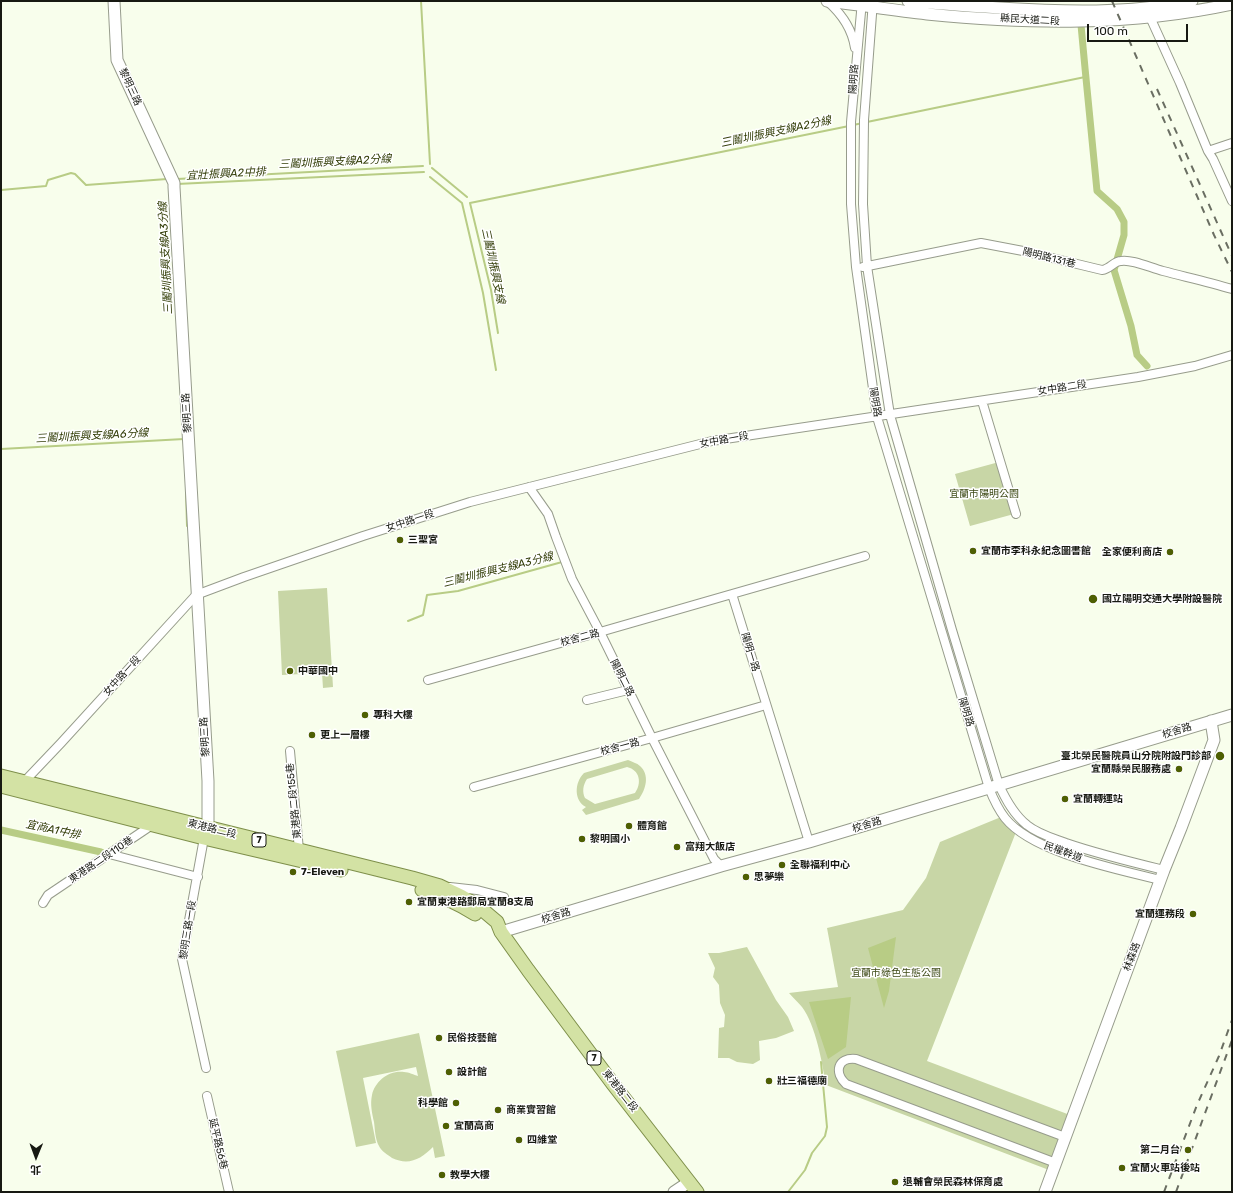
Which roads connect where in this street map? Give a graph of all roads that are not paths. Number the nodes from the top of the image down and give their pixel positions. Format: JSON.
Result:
{"nodes":[{"id":1,"x":114,"y":1,"type":"edge"},
{"id":2,"x":827,"y":1,"type":"edge"},
{"id":3,"x":908,"y":1,"type":"edge"},
{"id":4,"x":1192,"y":1,"type":"edge"},
{"id":5,"x":861,"y":3,"type":"edge"},
{"id":6,"x":873,"y":4,"type":"edge"},
{"id":7,"x":1232,"y":4,"type":"edge"},
{"id":8,"x":1150,"y":17,"type":"junction"},
{"id":9,"x":855,"y":65,"type":"junction"},
{"id":10,"x":1232,"y":143,"type":"edge"},
{"id":11,"x":1208,"y":151,"type":"junction"},
{"id":12,"x":1232,"y":201,"type":"edge"},
{"id":13,"x":864,"y":267,"type":"junction"},
{"id":14,"x":1232,"y":289,"type":"edge"},
{"id":15,"x":1232,"y":355,"type":"edge"},
{"id":16,"x":982,"y":401,"type":"junction"},
{"id":17,"x":890,"y":415,"type":"junction"},
{"id":18,"x":877,"y":417,"type":"junction"},
{"id":19,"x":529,"y":487,"type":"junction"},
{"id":20,"x":1016,"y":514,"type":"dead end"},
{"id":21,"x":865,"y":556,"type":"dead end"},
{"id":22,"x":732,"y":594,"type":"junction"},
{"id":23,"x":196,"y":595,"type":"junction"},
{"id":24,"x":600,"y":632,"type":"junction"},
{"id":25,"x":428,"y":680,"type":"dead end"},
{"id":26,"x":628,"y":690,"type":"junction"},
{"id":27,"x":587,"y":700,"type":"dead end"},
{"id":28,"x":766,"y":705,"type":"junction"},
{"id":29,"x":1232,"y":715,"type":"edge"},
{"id":30,"x":1211,"y":721,"type":"junction"},
{"id":31,"x":652,"y":738,"type":"junction"},
{"id":32,"x":290,"y":751,"type":"dead end"},
{"id":33,"x":1,"y":776,"type":"edge"},
{"id":34,"x":1,"y":786,"type":"edge"},
{"id":35,"x":20,"y":786,"type":"junction"},
{"id":36,"x":994,"y":786,"type":"junction"},
{"id":37,"x":474,"y":787,"type":"dead end"},
{"id":38,"x":154,"y":820,"type":"junction"},
{"id":39,"x":206,"y":833,"type":"junction"},
{"id":40,"x":809,"y":842,"type":"junction"},
{"id":41,"x":299,"y":850,"type":"junction"},
{"id":42,"x":110,"y":854,"type":"junction"},
{"id":43,"x":722,"y":866,"type":"junction"},
{"id":44,"x":1162,"y":875,"type":"junction"},
{"id":45,"x":198,"y":877,"type":"junction"},
{"id":46,"x":440,"y":886,"type":"junction"},
{"id":47,"x":504,"y":897,"type":"dead end"},
{"id":48,"x":43,"y":903,"type":"dead end"},
{"id":49,"x":501,"y":932,"type":"junction"},
{"id":50,"x":206,"y":1068,"type":"dead end"},
{"id":51,"x":207,"y":1096,"type":"dead end"},
{"id":52,"x":1065,"y":1138,"type":"junction"},
{"id":53,"x":1056,"y":1163,"type":"junction"},
{"id":54,"x":693,"y":1187,"type":"edge"},
{"id":55,"x":229,"y":1192,"type":"edge"},
{"id":56,"x":674,"y":1192,"type":"edge"},
{"id":57,"x":1045,"y":1192,"type":"edge"}],
"edges":[{"from":1,"to":23,"type":"street","name":"黎明三路"},
{"from":2,"to":5,"type":"street","name":"縣民大道二段"},
{"from":2,"to":9,"type":"street"},
{"from":3,"to":4,"type":"street","name":"縣民大道二段"},
{"from":5,"to":6,"type":"street","name":"縣民大道二段"},
{"from":5,"to":9,"type":"street","name":"陽明路"},
{"from":6,"to":8,"type":"street","name":"縣民大道二段"},
{"from":6,"to":13,"type":"street","name":"陽明路"},
{"from":7,"to":8,"type":"street","name":"縣民大道二段"},
{"from":8,"to":11,"type":"street"},
{"from":9,"to":18,"type":"street","name":"陽明路"},
{"from":10,"to":11,"type":"street"},
{"from":11,"to":12,"type":"street"},
{"from":13,"to":14,"type":"street","name":"陽明路131巷"},
{"from":13,"to":17,"type":"street","name":"陽明路"},
{"from":15,"to":16,"type":"street","name":"女中路二段"},
{"from":16,"to":17,"type":"street","name":"女中路二段"},
{"from":16,"to":20,"type":"street"},
{"from":17,"to":18,"type":"street","name":"女中路一段"},
{"from":17,"to":36,"type":"street","name":"陽明路"},
{"from":18,"to":19,"type":"street","name":"女中路一段"},
{"from":18,"to":36,"type":"street","name":"陽明路"},
{"from":19,"to":23,"type":"street","name":"女中路一段"},
{"from":19,"to":24,"type":"street","name":"陽明二路"},
{"from":21,"to":22,"type":"street"},
{"from":22,"to":24,"type":"street","name":"校舍二路"},
{"from":22,"to":28,"type":"street","name":"陽明一路"},
{"from":23,"to":35,"type":"street","name":"女中路一段"},
{"from":23,"to":39,"type":"street","name":"黎明三路"},
{"from":24,"to":25,"type":"street","name":"校舍二路"},
{"from":24,"to":26,"type":"street","name":"陽明二路"},
{"from":26,"to":27,"type":"street"},
{"from":26,"to":31,"type":"street","name":"陽明二路"},
{"from":28,"to":31,"type":"street","name":"校舍一路"},
{"from":28,"to":40,"type":"street","name":"陽明一路"},
{"from":29,"to":30,"type":"street","name":"校舍路"},
{"from":30,"to":36,"type":"street","name":"校舍路"},
{"from":30,"to":44,"type":"street","name":"林森路"},
{"from":31,"to":37,"type":"street","name":"校舍一路"},
{"from":31,"to":43,"type":"street","name":"陽明二路"},
{"from":32,"to":41,"type":"street","name":"東港路二段155巷"},
{"from":33,"to":35,"type":"main road","name":"東港路二段","number":"7"},
{"from":34,"to":35,"type":"main road","name":"東港路二段","number":"7"},
{"from":35,"to":38,"type":"main road","name":"東港路二段","number":"7"},
{"from":36,"to":40,"type":"street","name":"校舍路"},
{"from":36,"to":44,"type":"street","name":"民權幹道"},
{"from":38,"to":39,"type":"main road","name":"東港路二段","number":"7"},
{"from":38,"to":42,"type":"street","name":"東港路二段110巷"},
{"from":39,"to":41,"type":"main road","name":"東港路二段","number":"7"},
{"from":39,"to":45,"type":"street","name":"黎明三路一段"},
{"from":39,"to":49,"type":"main road","name":"東港路二段","number":"7"},
{"from":40,"to":43,"type":"street","name":"校舍路"},
{"from":41,"to":46,"type":"main road","name":"東港路二段","number":"7"},
{"from":42,"to":45,"type":"street"},
{"from":42,"to":48,"type":"street","name":"東港路二段110巷"},
{"from":43,"to":49,"type":"street","name":"校舍路"},
{"from":44,"to":52,"type":"street","name":"林森路"},
{"from":45,"to":50,"type":"street","name":"黎明三路一段"},
{"from":46,"to":47,"type":"street"},
{"from":46,"to":49,"type":"main road","name":"東港路二段","number":"7"},
{"from":49,"to":54,"type":"main road","name":"東港路二段","number":"7"},
{"from":51,"to":55,"type":"street","name":"延平路56巷"},
{"from":52,"to":53,"type":"street","name":"林森路"},
{"from":52,"to":53,"type":"street"},
{"from":53,"to":57,"type":"street","name":"林森路"},
{"from":54,"to":56,"type":"street"}]}
